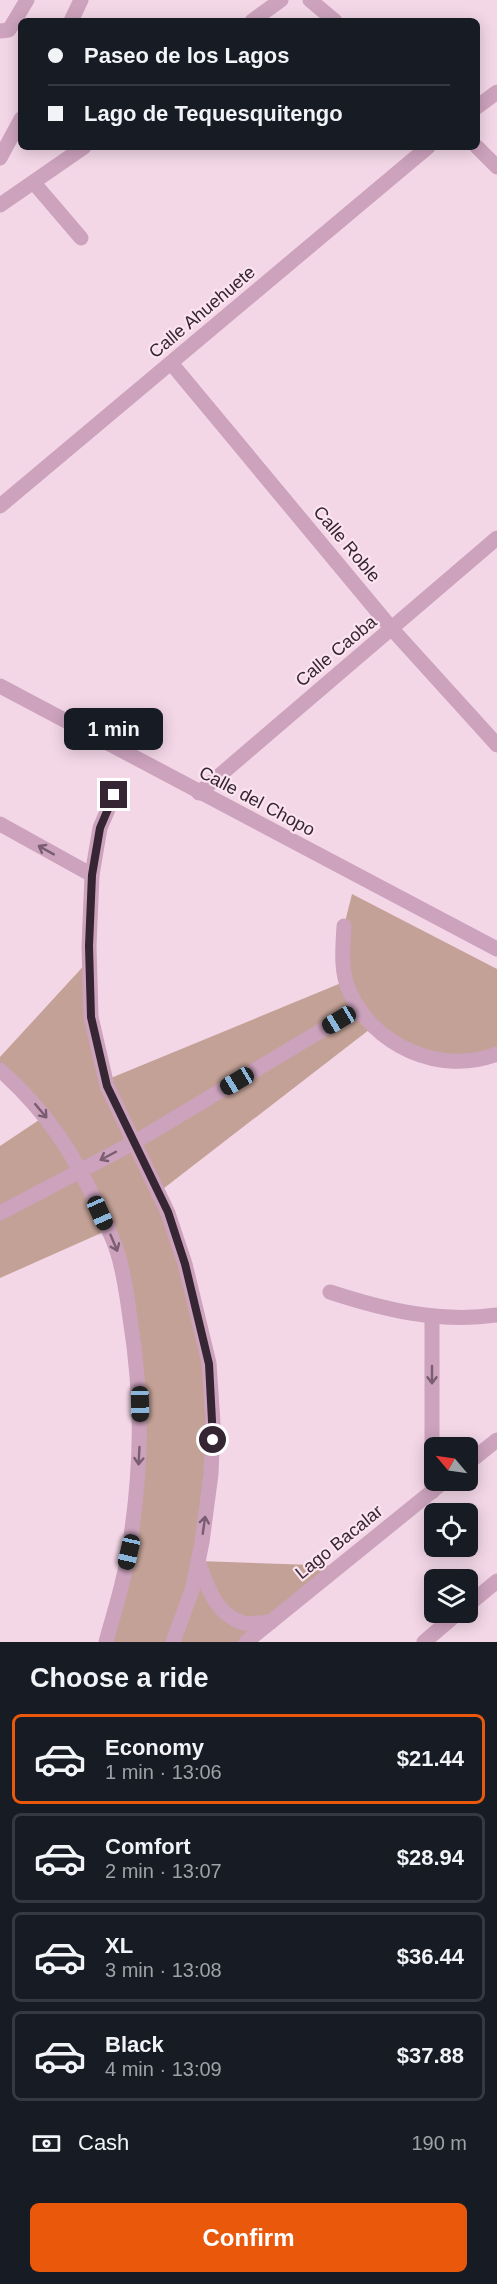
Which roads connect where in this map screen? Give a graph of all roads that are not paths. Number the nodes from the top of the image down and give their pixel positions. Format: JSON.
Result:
{"nodes":[{"id":1,"x":27,"y":0,"type":"edge"},
{"id":2,"x":81,"y":0,"type":"edge"},
{"id":3,"x":281,"y":0,"type":"edge"},
{"id":4,"x":310,"y":0,"type":"edge"},
{"id":5,"x":72,"y":18,"type":"edge"},
{"id":6,"x":256,"y":18,"type":"edge"},
{"id":7,"x":331,"y":18,"type":"edge"},
{"id":8,"x":0,"y":31,"type":"edge"},
{"id":9,"x":497,"y":92,"type":"edge"},
{"id":10,"x":480,"y":105,"type":"edge"},
{"id":11,"x":18,"y":125,"type":"edge"},
{"id":12,"x":80,"y":150,"type":"edge"},
{"id":13,"x":424,"y":150,"type":"edge"},
{"id":14,"x":480,"y":150,"type":"edge"},
{"id":15,"x":0,"y":158,"type":"edge"},
{"id":16,"x":497,"y":167,"type":"edge"},
{"id":17,"x":34,"y":183,"type":"junction"},
{"id":18,"x":0,"y":205,"type":"edge"},
{"id":19,"x":81,"y":238,"type":"dead end"},
{"id":20,"x":171,"y":363,"type":"junction"},
{"id":21,"x":0,"y":506,"type":"edge"},
{"id":22,"x":497,"y":538,"type":"edge"},
{"id":23,"x":392,"y":629,"type":"junction"},
{"id":24,"x":0,"y":686,"type":"edge"},
{"id":25,"x":497,"y":745,"type":"edge"},
{"id":26,"x":200,"y":792,"type":"junction"},
{"id":27,"x":114,"y":795,"type":"dead end"},
{"id":28,"x":0,"y":824,"type":"edge"},
{"id":29,"x":92,"y":875,"type":"junction"},
{"id":30,"x":344,"y":926,"type":"dead end"},
{"id":31,"x":497,"y":949,"type":"edge"},
{"id":32,"x":359,"y":1008,"type":"junction"},
{"id":33,"x":497,"y":1054,"type":"edge"},
{"id":34,"x":0,"y":1070,"type":"edge"},
{"id":35,"x":135,"y":1142,"type":"junction"},
{"id":36,"x":81,"y":1170,"type":"junction"},
{"id":37,"x":0,"y":1213,"type":"edge"},
{"id":38,"x":330,"y":1292,"type":"dead end"},
{"id":39,"x":497,"y":1316,"type":"edge"},
{"id":40,"x":432,"y":1317,"type":"junction"},
{"id":41,"x":497,"y":1440,"type":"edge"},
{"id":42,"x":478,"y":1455,"type":"edge"},
{"id":43,"x":432,"y":1492,"type":"joint"},
{"id":44,"x":198,"y":1561,"type":"junction"},
{"id":45,"x":497,"y":1581,"type":"edge"},
{"id":46,"x":478,"y":1597,"type":"edge"},
{"id":47,"x":271,"y":1622,"type":"junction"},
{"id":48,"x":446,"y":1623,"type":"edge"},
{"id":49,"x":106,"y":1642,"type":"edge"},
{"id":50,"x":173,"y":1642,"type":"edge"},
{"id":51,"x":246,"y":1642,"type":"edge"},
{"id":52,"x":424,"y":1642,"type":"edge"}],
"edges":[{"from":1,"to":8,"type":"street"},
{"from":2,"to":5,"type":"street"},
{"from":3,"to":6,"type":"street"},
{"from":4,"to":7,"type":"street"},
{"from":9,"to":10,"type":"street"},
{"from":11,"to":15,"type":"street"},
{"from":12,"to":17,"type":"street"},
{"from":13,"to":20,"type":"street","name":"Calle Ahuehuete"},
{"from":14,"to":16,"type":"street"},
{"from":17,"to":18,"type":"street"},
{"from":17,"to":19,"type":"street"},
{"from":20,"to":21,"type":"street","name":"Calle Ahuehuete"},
{"from":20,"to":23,"type":"street","name":"Calle Roble"},
{"from":22,"to":23,"type":"street","name":"Calle Caoba"},
{"from":23,"to":25,"type":"street","name":"Calle Roble"},
{"from":23,"to":26,"type":"street","name":"Calle Caoba"},
{"from":24,"to":26,"type":"street","name":"Calle del Chopo"},
{"from":26,"to":31,"type":"street","name":"Calle del Chopo"},
{"from":27,"to":29,"type":"street"},
{"from":29,"to":28,"type":"street","one_way":true},
{"from":29,"to":35,"type":"street"},
{"from":30,"to":32,"type":"street"},
{"from":32,"to":33,"type":"street"},
{"from":32,"to":35,"type":"street"},
{"from":34,"to":36,"type":"street","one_way":true},
{"from":35,"to":36,"type":"street","one_way":true},
{"from":44,"to":35,"type":"street","one_way":true},
{"from":36,"to":37,"type":"street"},
{"from":36,"to":49,"type":"street","one_way":true},
{"from":38,"to":40,"type":"street"},
{"from":39,"to":40,"type":"street"},
{"from":40,"to":43,"type":"street","one_way":true},
{"from":41,"to":42,"type":"street"},
{"from":43,"to":47,"type":"street","name":"Lago Bacalar"},
{"from":44,"to":47,"type":"street"},
{"from":44,"to":50,"type":"street"},
{"from":45,"to":46,"type":"street"},
{"from":47,"to":51,"type":"street","name":"Lago Bacalar"},
{"from":48,"to":52,"type":"street"}]}
